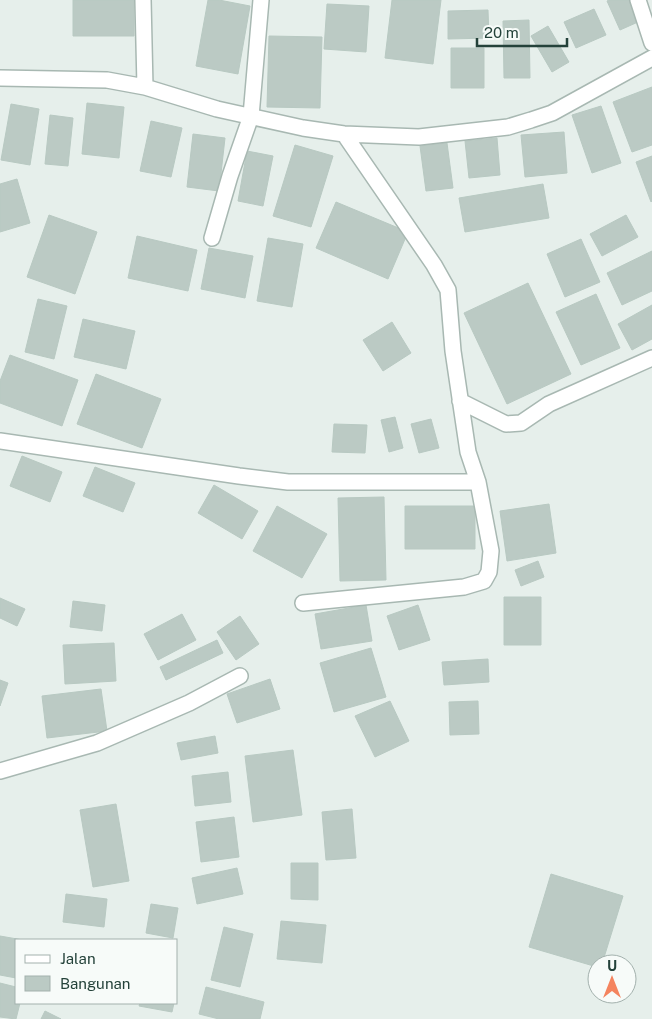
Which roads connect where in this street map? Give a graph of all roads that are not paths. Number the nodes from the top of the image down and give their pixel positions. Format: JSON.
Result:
{"nodes":[{"id":1,"x":143,"y":0,"type":"edge"},
{"id":2,"x":261,"y":0,"type":"edge"},
{"id":3,"x":638,"y":0,"type":"edge"},
{"id":4,"x":652,"y":43,"type":"edge"},
{"id":5,"x":652,"y":58,"type":"edge"},
{"id":6,"x":0,"y":78,"type":"edge"},
{"id":7,"x":144,"y":87,"type":"junction"},
{"id":8,"x":251,"y":116,"type":"junction"},
{"id":9,"x":344,"y":134,"type":"junction"},
{"id":10,"x":212,"y":238,"type":"dead end"},
{"id":11,"x":652,"y":358,"type":"edge"},
{"id":12,"x":460,"y":401,"type":"junction"},
{"id":13,"x":0,"y":440,"type":"edge"},
{"id":14,"x":478,"y":482,"type":"junction"},
{"id":15,"x":303,"y":604,"type":"dead end"},
{"id":16,"x":240,"y":676,"type":"dead end"},
{"id":17,"x":0,"y":771,"type":"edge"}],
"edges":[{"from":1,"to":7,"type":"street"},
{"from":2,"to":8,"type":"street"},
{"from":3,"to":4,"type":"street"},
{"from":5,"to":9,"type":"street"},
{"from":6,"to":7,"type":"street"},
{"from":7,"to":8,"type":"street"},
{"from":8,"to":9,"type":"street"},
{"from":8,"to":10,"type":"street"},
{"from":9,"to":12,"type":"street"},
{"from":11,"to":12,"type":"street"},
{"from":12,"to":14,"type":"street"},
{"from":13,"to":14,"type":"street"},
{"from":14,"to":15,"type":"street"},
{"from":16,"to":17,"type":"street"}]}
